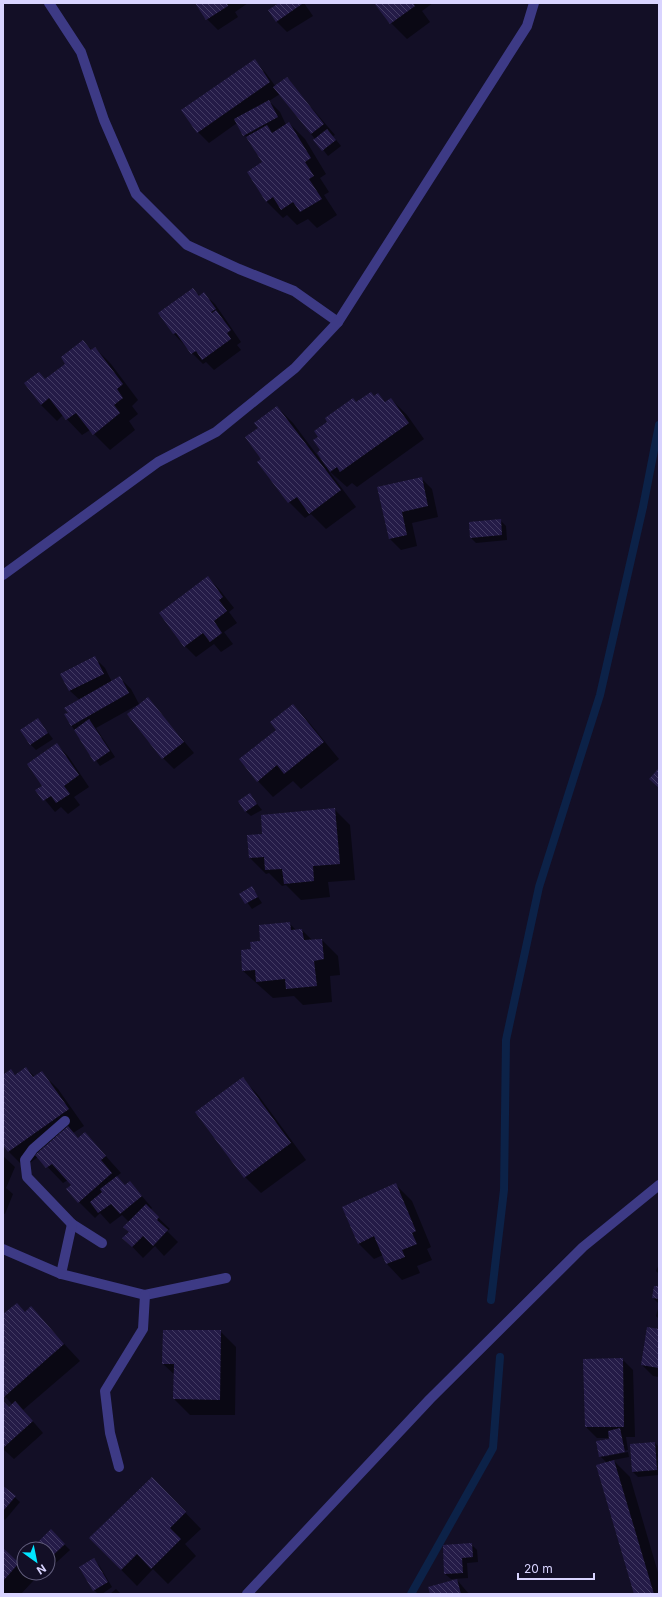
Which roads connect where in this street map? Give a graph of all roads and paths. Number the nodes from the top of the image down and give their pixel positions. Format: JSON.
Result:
{"nodes":[{"id":1,"x":49,"y":3,"type":"edge"},
{"id":2,"x":534,"y":3,"type":"edge"},
{"id":3,"x":338,"y":322,"type":"junction"},
{"id":4,"x":3,"y":574,"type":"edge"},
{"id":5,"x":65,"y":1121,"type":"dead end"},
{"id":6,"x":659,"y":1185,"type":"edge"},
{"id":7,"x":72,"y":1224,"type":"junction"},
{"id":8,"x":102,"y":1243,"type":"dead end"},
{"id":9,"x":3,"y":1249,"type":"edge"},
{"id":10,"x":61,"y":1274,"type":"junction"},
{"id":11,"x":226,"y":1278,"type":"dead end"},
{"id":12,"x":145,"y":1295,"type":"junction"},
{"id":13,"x":119,"y":1467,"type":"dead end"},
{"id":14,"x":247,"y":1594,"type":"edge"}],
"edges":[{"from":1,"to":3,"type":"street"},
{"from":2,"to":3,"type":"street"},
{"from":3,"to":4,"type":"street"},
{"from":5,"to":7,"type":"street"},
{"from":6,"to":14,"type":"street"},
{"from":7,"to":8,"type":"street"},
{"from":7,"to":10,"type":"street"},
{"from":9,"to":10,"type":"street"},
{"from":10,"to":12,"type":"street"},
{"from":11,"to":12,"type":"street"},
{"from":12,"to":13,"type":"street"}]}
